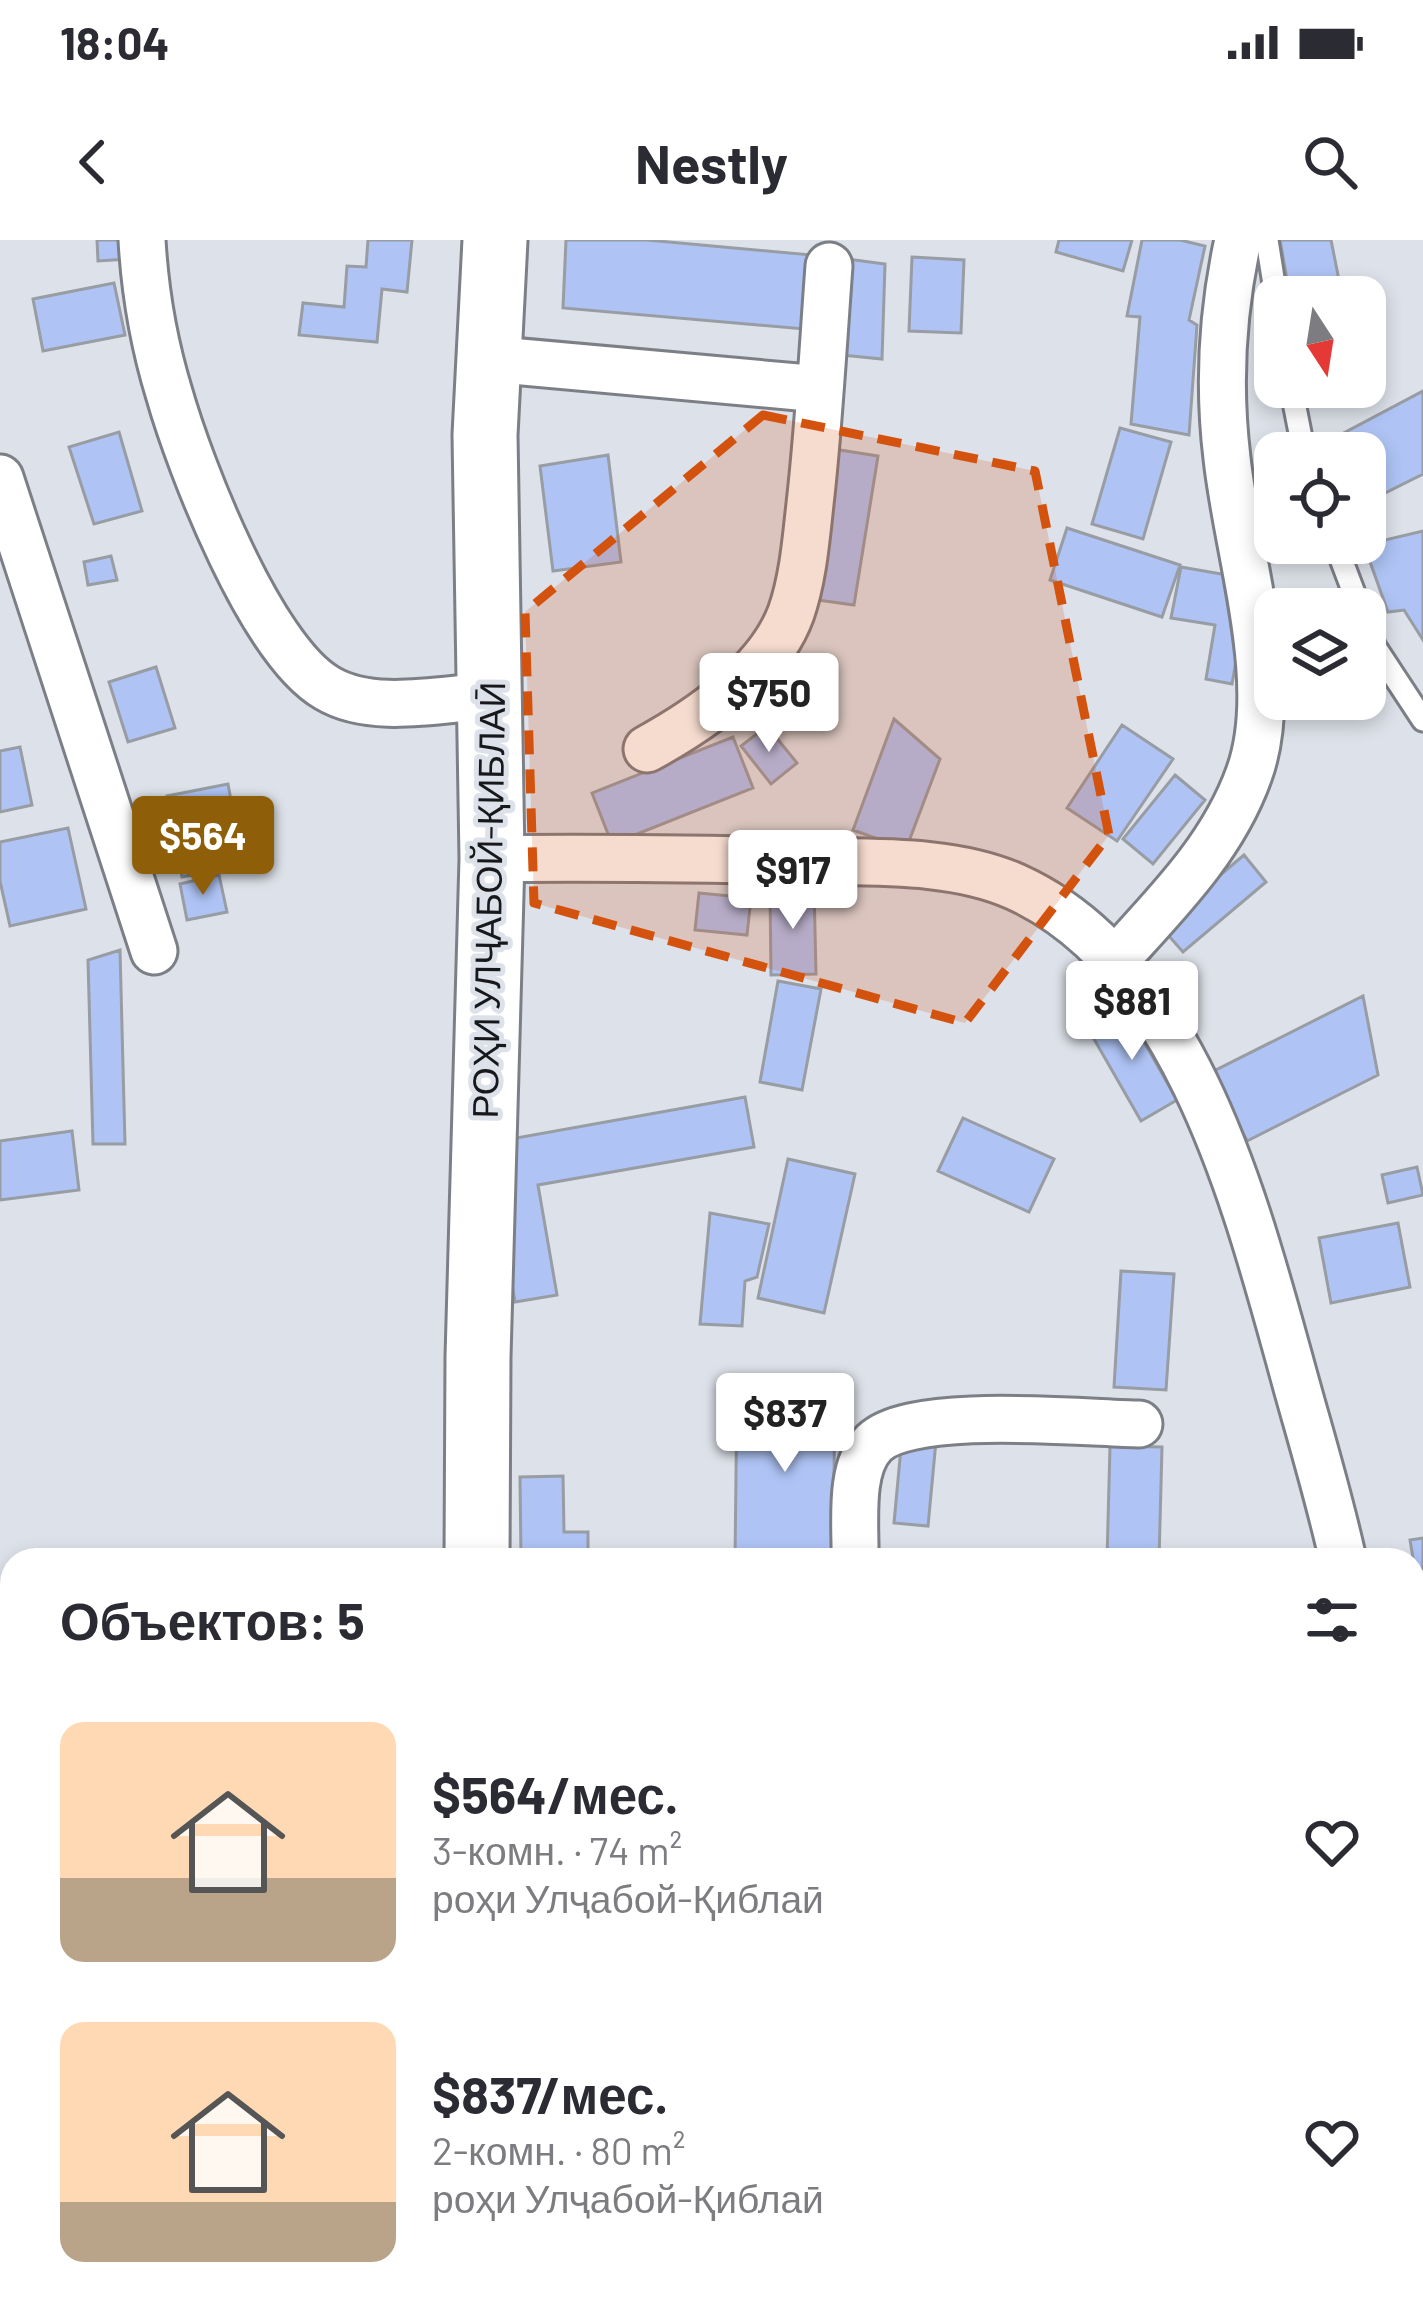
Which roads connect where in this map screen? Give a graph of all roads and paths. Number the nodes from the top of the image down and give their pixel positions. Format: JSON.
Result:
{"nodes":[{"id":1,"x":142,"y":240,"type":"edge"},
{"id":2,"x":495,"y":240,"type":"edge"},
{"id":3,"x":1238,"y":240,"type":"edge"},
{"id":4,"x":1268,"y":240,"type":"edge"},
{"id":5,"x":829,"y":266,"type":"dead end"},
{"id":6,"x":1273,"y":276,"type":"edge"},
{"id":7,"x":489,"y":359,"type":"junction"},
{"id":8,"x":820,"y":389,"type":"junction"},
{"id":9,"x":0,"y":478,"type":"edge"},
{"id":10,"x":1386,"y":663,"type":"edge"},
{"id":11,"x":490,"y":696,"type":"junction"},
{"id":12,"x":1423,"y":720,"type":"edge"},
{"id":13,"x":647,"y":749,"type":"dead end"},
{"id":14,"x":492,"y":859,"type":"junction"},
{"id":15,"x":154,"y":951,"type":"dead end"},
{"id":16,"x":1117,"y":958,"type":"junction"},
{"id":17,"x":1139,"y":1424,"type":"dead end"},
{"id":18,"x":477,"y":1548,"type":"edge"},
{"id":19,"x":855,"y":1548,"type":"edge"},
{"id":20,"x":1340,"y":1548,"type":"edge"}],
"edges":[{"from":1,"to":11,"type":"street"},
{"from":2,"to":7,"type":"street","name":"РОҲИ УЛҶАБОЙ-ҚИБЛАӢ"},
{"from":3,"to":16,"type":"street"},
{"from":4,"to":6,"type":"lane"},
{"from":5,"to":8,"type":"street"},
{"from":7,"to":8,"type":"street"},
{"from":7,"to":11,"type":"street","name":"РОҲИ УЛҶАБОЙ-ҚИБЛАӢ"},
{"from":8,"to":13,"type":"street"},
{"from":9,"to":15,"type":"street"},
{"from":10,"to":12,"type":"lane"},
{"from":11,"to":14,"type":"street","name":"РОҲИ УЛҶАБОЙ-ҚИБЛАӢ"},
{"from":14,"to":16,"type":"street"},
{"from":14,"to":18,"type":"street","name":"РОҲИ УЛҶАБОЙ-ҚИБЛАӢ"},
{"from":16,"to":20,"type":"street"},
{"from":17,"to":19,"type":"street"}]}
